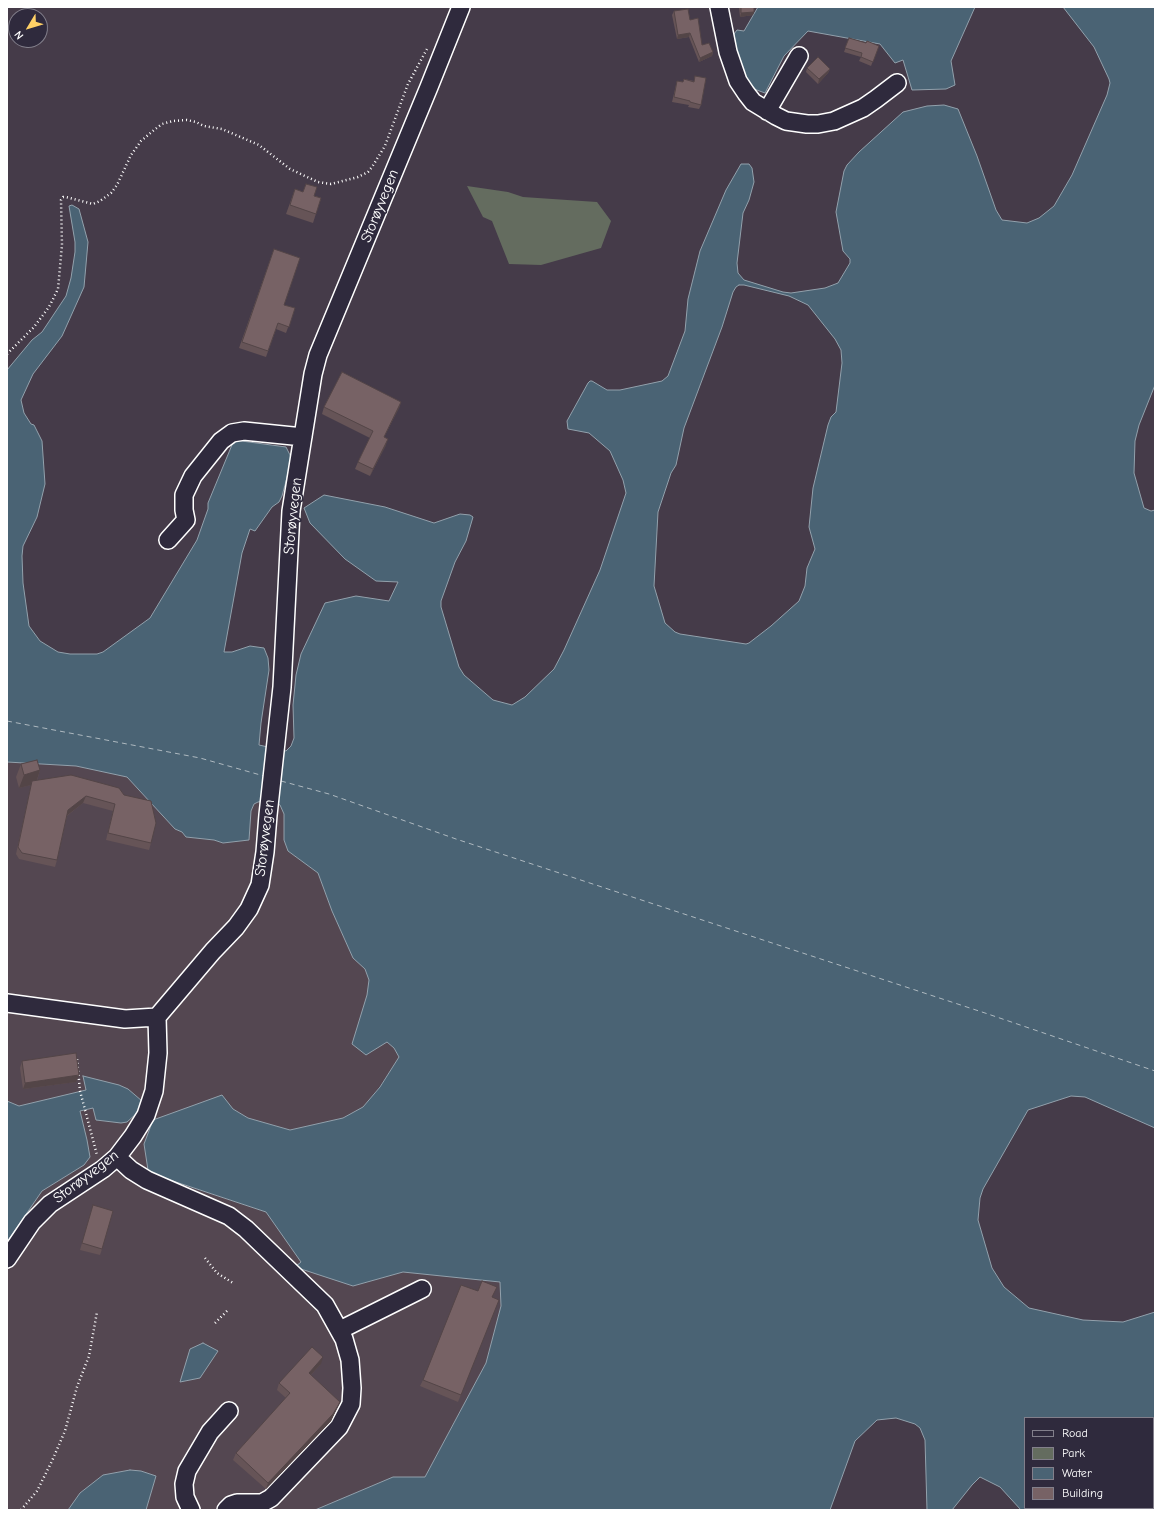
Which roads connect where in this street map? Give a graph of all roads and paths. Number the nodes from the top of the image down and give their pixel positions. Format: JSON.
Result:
{"nodes":[{"id":1,"x":461,"y":7,"type":"edge"},
{"id":2,"x":719,"y":7,"type":"edge"},
{"id":3,"x":427,"y":48,"type":"dead end"},
{"id":4,"x":799,"y":56,"type":"dead end"},
{"id":5,"x":897,"y":83,"type":"dead end"},
{"id":6,"x":767,"y":111,"type":"junction"},
{"id":7,"x":7,"y":354,"type":"edge"},
{"id":8,"x":303,"y":437,"type":"junction"},
{"id":9,"x":168,"y":540,"type":"dead end"},
{"id":10,"x":7,"y":1003,"type":"edge"},
{"id":11,"x":157,"y":1017,"type":"junction"},
{"id":12,"x":77,"y":1060,"type":"edge"},
{"id":13,"x":117,"y":1157,"type":"junction"},
{"id":14,"x":103,"y":1169,"type":"junction"},
{"id":15,"x":205,"y":1258,"type":"dead end"},
{"id":16,"x":7,"y":1259,"type":"edge"},
{"id":17,"x":233,"y":1283,"type":"dead end"},
{"id":18,"x":422,"y":1289,"type":"dead end"},
{"id":19,"x":229,"y":1309,"type":"dead end"},
{"id":20,"x":97,"y":1312,"type":"dead end"},
{"id":21,"x":215,"y":1323,"type":"dead end"},
{"id":22,"x":340,"y":1330,"type":"junction"},
{"id":23,"x":229,"y":1411,"type":"dead end"},
{"id":24,"x":21,"y":1510,"type":"edge"},
{"id":25,"x":192,"y":1510,"type":"edge"},
{"id":26,"x":226,"y":1510,"type":"edge"}],
"edges":[{"from":1,"to":8,"type":"street","name":"Storøyvegen"},
{"from":2,"to":6,"type":"street"},
{"from":3,"to":7,"type":"path"},
{"from":4,"to":6,"type":"street"},
{"from":5,"to":6,"type":"street"},
{"from":8,"to":9,"type":"street"},
{"from":8,"to":11,"type":"street","name":"Storøyvegen"},
{"from":10,"to":11,"type":"street"},
{"from":11,"to":13,"type":"street","name":"Storøyvegen"},
{"from":12,"to":14,"type":"path"},
{"from":13,"to":14,"type":"street","name":"Storøyvegen"},
{"from":13,"to":22,"type":"street"},
{"from":14,"to":16,"type":"street","name":"Storøyvegen"},
{"from":15,"to":17,"type":"path"},
{"from":18,"to":22,"type":"street"},
{"from":19,"to":21,"type":"path"},
{"from":20,"to":24,"type":"path"},
{"from":22,"to":26,"type":"street"},
{"from":23,"to":25,"type":"street"}]}
